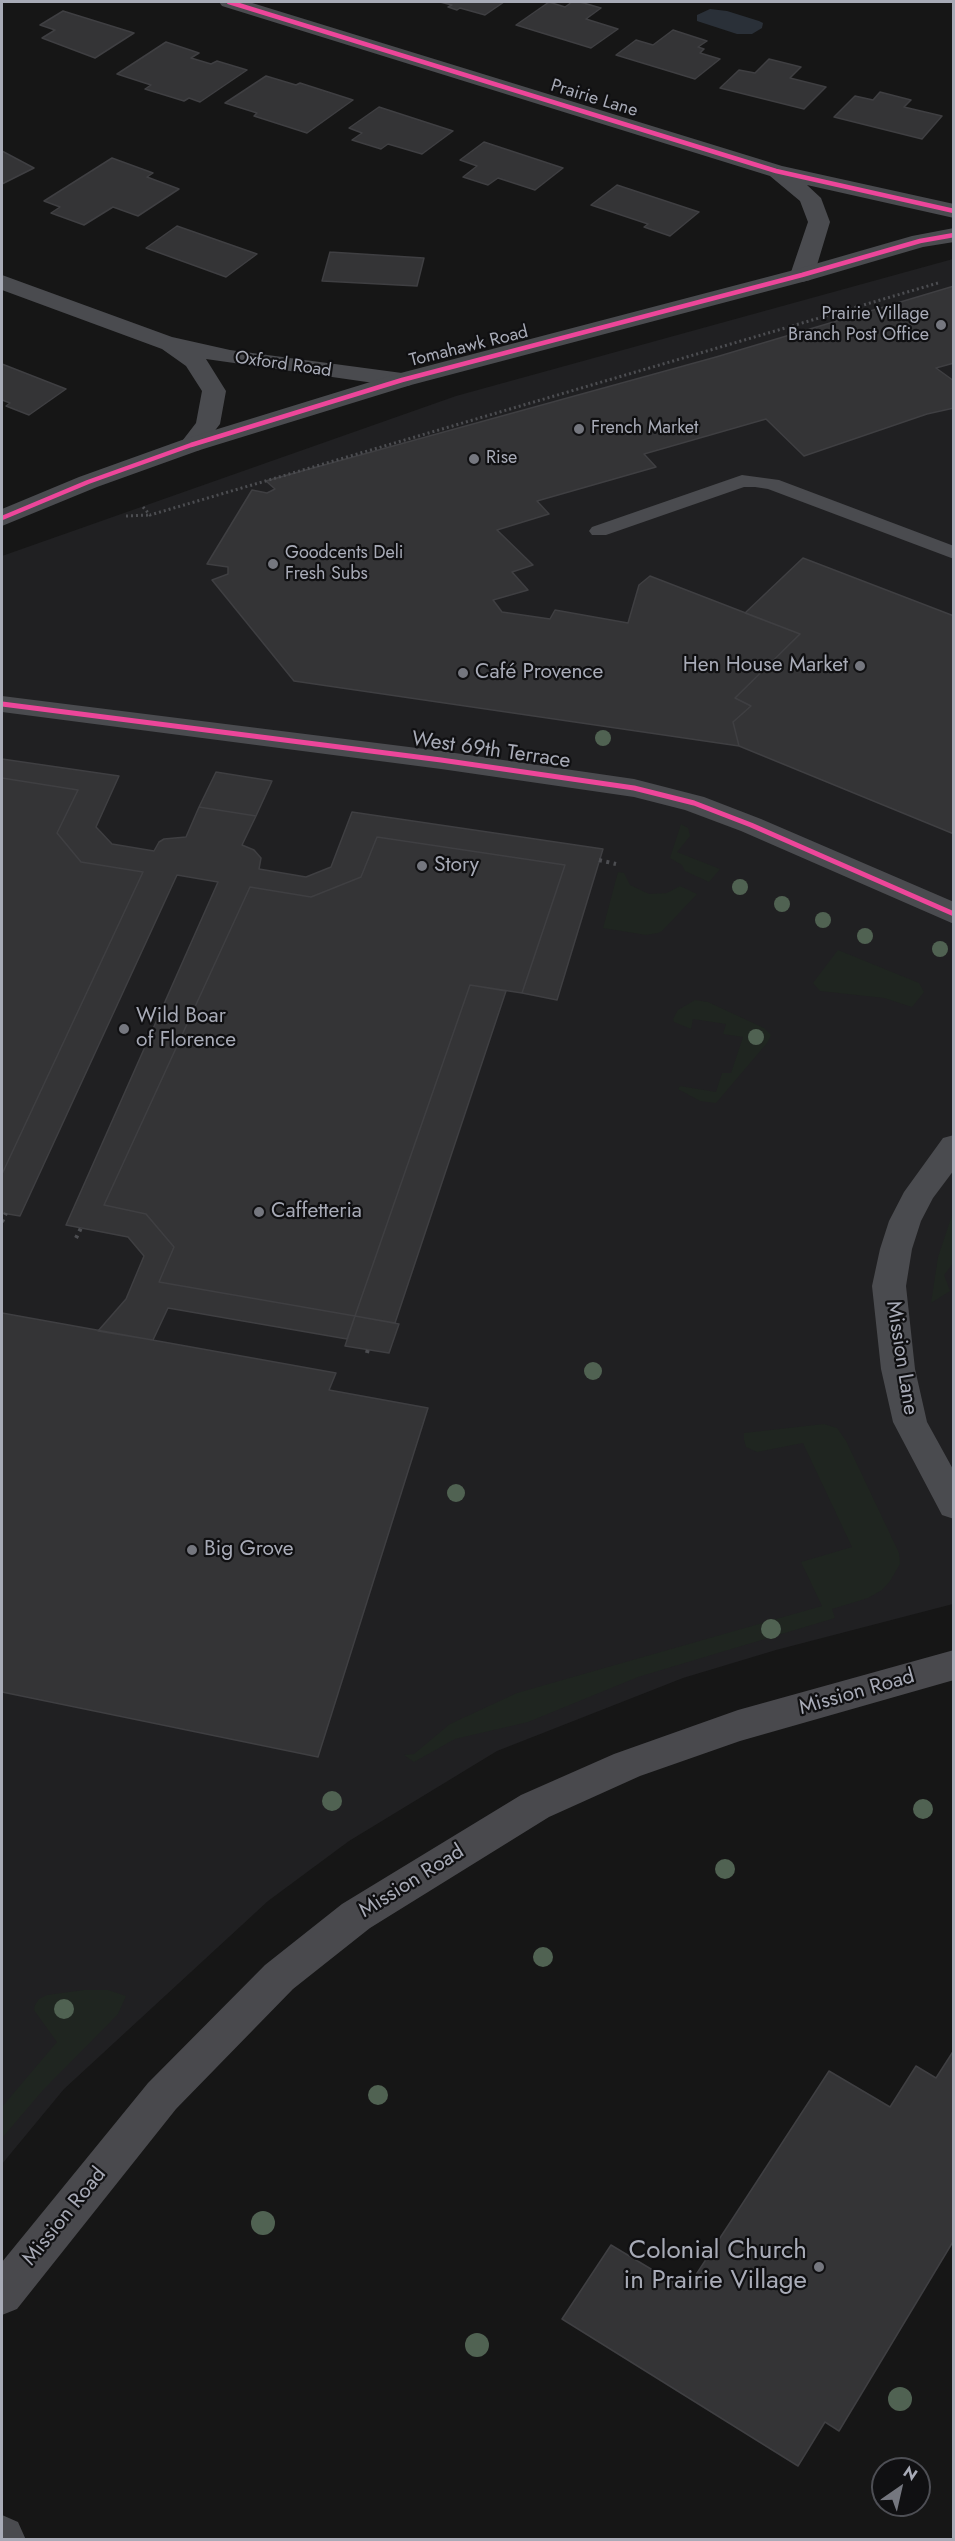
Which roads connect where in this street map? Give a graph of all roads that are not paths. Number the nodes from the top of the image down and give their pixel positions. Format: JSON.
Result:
{"nodes":[{"id":1,"x":230,"y":2,"type":"edge"},
{"id":2,"x":776,"y":171,"type":"junction"},
{"id":3,"x":954,"y":211,"type":"edge"},
{"id":4,"x":954,"y":235,"type":"edge"},
{"id":5,"x":802,"y":274,"type":"junction"},
{"id":6,"x":2,"y":282,"type":"edge"},
{"id":7,"x":165,"y":343,"type":"junction"},
{"id":8,"x":402,"y":380,"type":"junction"},
{"id":9,"x":191,"y":445,"type":"junction"},
{"id":10,"x":2,"y":518,"type":"edge"},
{"id":11,"x":599,"y":531,"type":"dead end"},
{"id":12,"x":954,"y":552,"type":"edge"},
{"id":13,"x":2,"y":704,"type":"edge"},
{"id":14,"x":954,"y":914,"type":"edge"},
{"id":15,"x":954,"y":1146,"type":"edge"},
{"id":16,"x":954,"y":1505,"type":"edge"},
{"id":17,"x":954,"y":1665,"type":"edge"},
{"id":18,"x":2,"y":2295,"type":"edge"}],
"edges":[{"from":1,"to":2,"type":"street","name":"Prairie Lane"},
{"from":2,"to":3,"type":"street","name":"Prairie Lane"},
{"from":2,"to":5,"type":"street","name":"Prairie Lane"},
{"from":4,"to":5,"type":"street","name":"Tomahawk Road"},
{"from":5,"to":8,"type":"street","name":"Tomahawk Road"},
{"from":6,"to":7,"type":"street","name":"Oxford Road"},
{"from":7,"to":8,"type":"street","name":"Oxford Road"},
{"from":7,"to":9,"type":"street","name":"Oxford Road"},
{"from":8,"to":9,"type":"street","name":"Tomahawk Road"},
{"from":9,"to":10,"type":"street","name":"Tomahawk Road"},
{"from":11,"to":12,"type":"lane"},
{"from":13,"to":14,"type":"street","name":"West 69th Terrace"},
{"from":15,"to":16,"type":"street","name":"Mission Lane"},
{"from":17,"to":18,"type":"main road","name":"Mission Road"}]}
